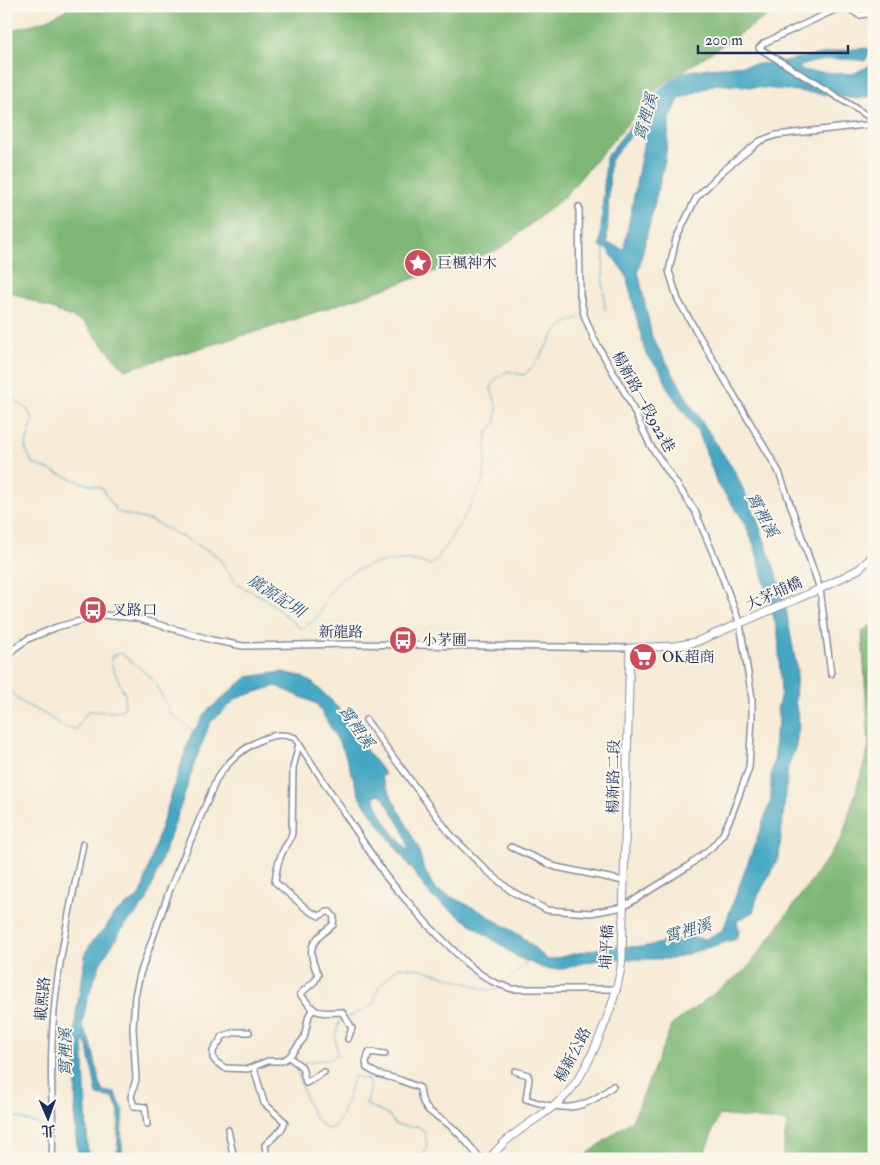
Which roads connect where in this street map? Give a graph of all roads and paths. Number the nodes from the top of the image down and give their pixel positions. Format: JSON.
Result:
{"nodes":[{"id":1,"x":844,"y":6,"type":"edge"},
{"id":2,"x":874,"y":13,"type":"edge"},
{"id":3,"x":874,"y":122,"type":"edge"},
{"id":4,"x":579,"y":207,"type":"dead end"},
{"id":5,"x":874,"y":555,"type":"edge"},
{"id":6,"x":820,"y":589,"type":"junction"},
{"id":7,"x":740,"y":624,"type":"junction"},
{"id":8,"x":630,"y":648,"type":"junction"},
{"id":9,"x":6,"y":657,"type":"edge"},
{"id":10,"x":830,"y":674,"type":"dead end"},
{"id":11,"x":366,"y":720,"type":"dead end"},
{"id":12,"x":299,"y":744,"type":"junction"},
{"id":13,"x":83,"y":844,"type":"dead end"},
{"id":14,"x":510,"y":846,"type":"dead end"},
{"id":15,"x":624,"y":882,"type":"junction"},
{"id":16,"x":623,"y":907,"type":"junction"},
{"id":17,"x":617,"y":989,"type":"junction"},
{"id":18,"x":313,"y":1010,"type":"junction"},
{"id":19,"x":249,"y":1032,"type":"dead end"},
{"id":20,"x":348,"y":1039,"type":"dead end"},
{"id":21,"x":385,"y":1054,"type":"dead end"},
{"id":22,"x":289,"y":1057,"type":"junction"},
{"id":23,"x":254,"y":1068,"type":"junction"},
{"id":24,"x":514,"y":1071,"type":"dead end"},
{"id":25,"x":324,"y":1072,"type":"dead end"},
{"id":26,"x":613,"y":1086,"type":"dead end"},
{"id":27,"x":554,"y":1107,"type":"junction"},
{"id":28,"x":147,"y":1124,"type":"dead end"},
{"id":29,"x":228,"y":1130,"type":"dead end"},
{"id":30,"x":52,"y":1159,"type":"edge"},
{"id":31,"x":234,"y":1159,"type":"edge"},
{"id":32,"x":267,"y":1159,"type":"edge"},
{"id":33,"x":481,"y":1159,"type":"edge"},
{"id":34,"x":489,"y":1159,"type":"edge"}],
"edges":[{"from":1,"to":2,"type":"street"},
{"from":1,"to":3,"type":"street"},
{"from":3,"to":6,"type":"street"},
{"from":4,"to":7,"type":"street","name":"楊新路一段922巷"},
{"from":5,"to":6,"type":"main road","name":"大茅埔橋"},
{"from":6,"to":7,"type":"main road","name":"大茅埔橋"},
{"from":6,"to":10,"type":"street"},
{"from":7,"to":8,"type":"main road","name":"大茅埔橋"},
{"from":7,"to":16,"type":"street","name":"楊新路一段922巷"},
{"from":8,"to":9,"type":"street","name":"新龍路"},
{"from":8,"to":15,"type":"main road","name":"楊新路二段"},
{"from":11,"to":16,"type":"street"},
{"from":12,"to":17,"type":"street"},
{"from":12,"to":18,"type":"street"},
{"from":12,"to":28,"type":"street"},
{"from":13,"to":30,"type":"street","name":"載熙路"},
{"from":14,"to":15,"type":"street"},
{"from":15,"to":16,"type":"main road","name":"楊新路二段"},
{"from":16,"to":17,"type":"main road","name":"埔平橋"},
{"from":17,"to":27,"type":"main road","name":"楊新公路"},
{"from":18,"to":20,"type":"street"},
{"from":18,"to":22,"type":"street"},
{"from":19,"to":23,"type":"street"},
{"from":21,"to":33,"type":"street"},
{"from":22,"to":23,"type":"street"},
{"from":22,"to":25,"type":"street"},
{"from":23,"to":32,"type":"street"},
{"from":24,"to":27,"type":"street"},
{"from":26,"to":27,"type":"street"},
{"from":27,"to":34,"type":"main road","name":"楊新公路"},
{"from":29,"to":31,"type":"street"}]}
